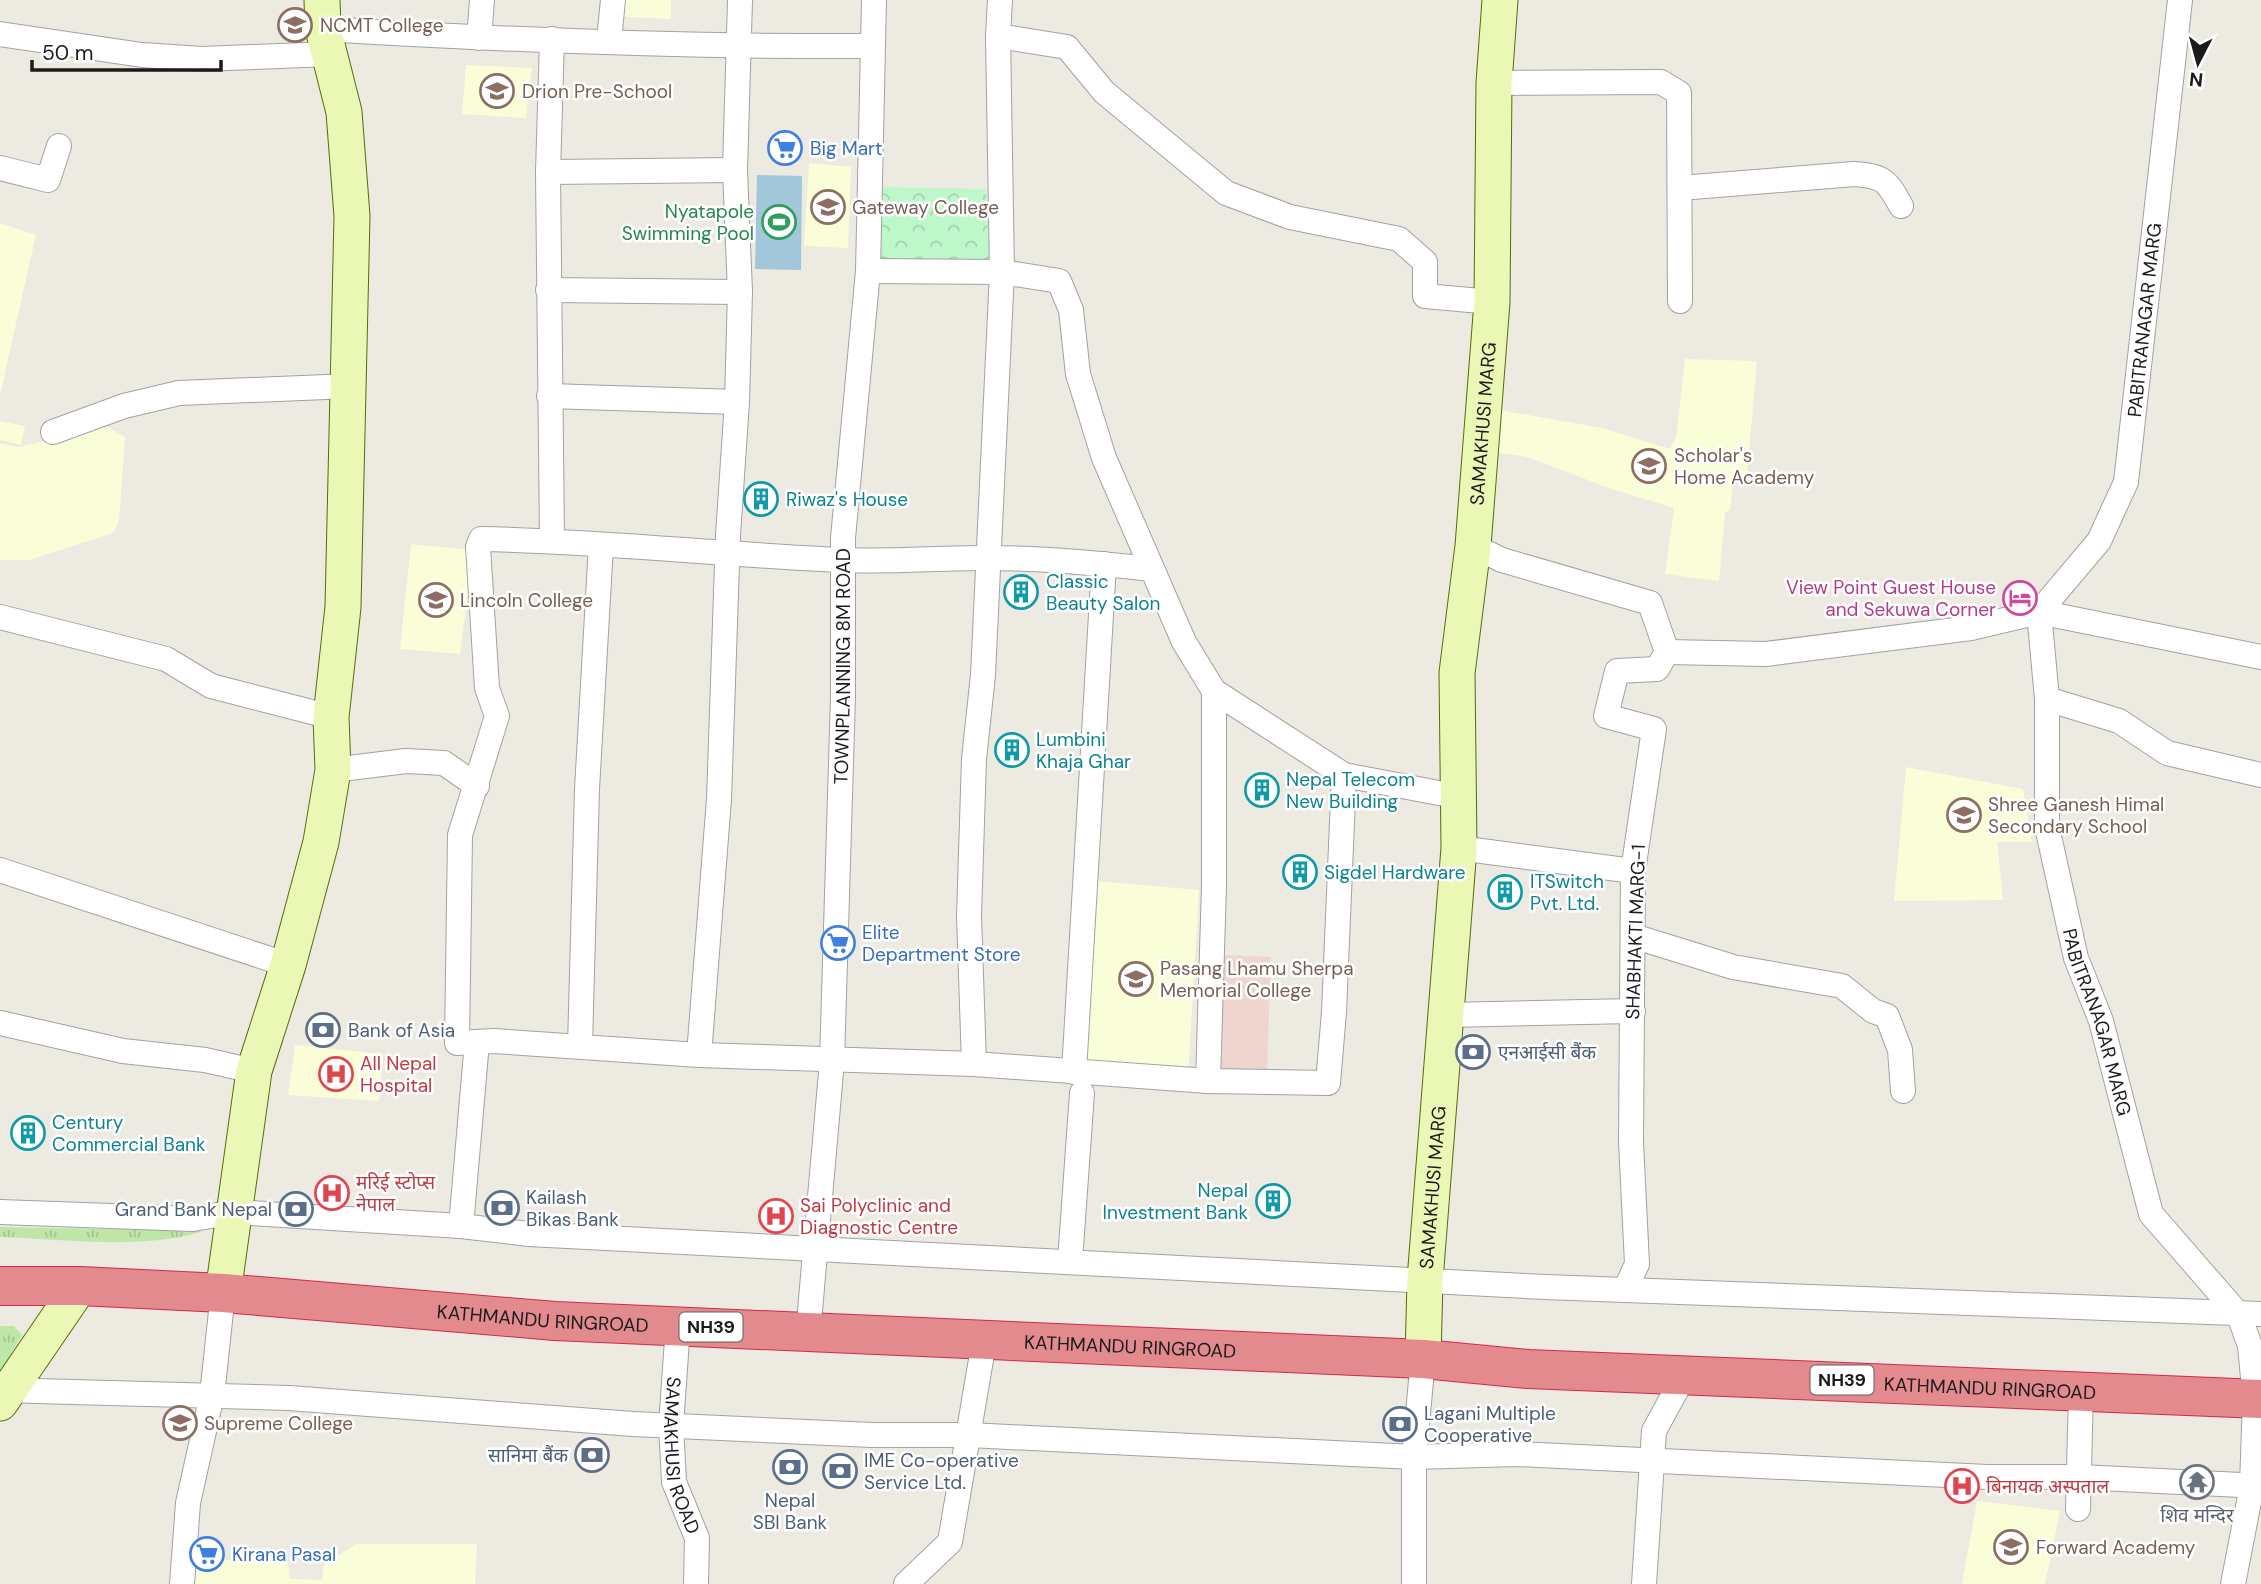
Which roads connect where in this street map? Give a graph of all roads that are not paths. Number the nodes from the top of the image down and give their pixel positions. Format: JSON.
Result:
{"nodes":[{"id":1,"x":482,"y":0,"type":"edge"},
{"id":2,"x":613,"y":0,"type":"edge"},
{"id":3,"x":740,"y":0,"type":"edge"},
{"id":4,"x":874,"y":0,"type":"edge"},
{"id":5,"x":1000,"y":0,"type":"edge"},
{"id":6,"x":1500,"y":0,"type":"edge"},
{"id":7,"x":2180,"y":0,"type":"edge"},
{"id":8,"x":325,"y":28,"type":"edge"},
{"id":9,"x":0,"y":34,"type":"edge"},
{"id":10,"x":998,"y":36,"type":"junction"},
{"id":11,"x":480,"y":38,"type":"junction"},
{"id":12,"x":552,"y":39,"type":"junction"},
{"id":13,"x":609,"y":40,"type":"junction"},
{"id":14,"x":873,"y":46,"type":"junction"},
{"id":15,"x":737,"y":47,"type":"junction"},
{"id":16,"x":1494,"y":83,"type":"junction"},
{"id":17,"x":59,"y":146,"type":"dead end"},
{"id":18,"x":0,"y":169,"type":"edge"},
{"id":19,"x":735,"y":170,"type":"junction"},
{"id":20,"x":548,"y":172,"type":"junction"},
{"id":21,"x":1680,"y":188,"type":"junction"},
{"id":22,"x":1901,"y":205,"type":"dead end"},
{"id":23,"x":868,"y":271,"type":"junction"},
{"id":24,"x":1002,"y":272,"type":"junction"},
{"id":25,"x":548,"y":290,"type":"junction"},
{"id":26,"x":740,"y":292,"type":"junction"},
{"id":27,"x":1680,"y":301,"type":"dead end"},
{"id":28,"x":1492,"y":302,"type":"junction"},
{"id":29,"x":350,"y":386,"type":"junction"},
{"id":30,"x":549,"y":396,"type":"junction"},
{"id":31,"x":737,"y":402,"type":"junction"},
{"id":32,"x":53,"y":432,"type":"dead end"},
{"id":33,"x":552,"y":540,"type":"junction"},
{"id":34,"x":601,"y":545,"type":"junction"},
{"id":35,"x":1473,"y":546,"type":"junction"},
{"id":36,"x":729,"y":555,"type":"junction"},
{"id":37,"x":987,"y":558,"type":"junction"},
{"id":38,"x":842,"y":560,"type":"junction"},
{"id":39,"x":1104,"y":564,"type":"junction"},
{"id":40,"x":1151,"y":569,"type":"junction"},
{"id":41,"x":2039,"y":612,"type":"junction"},
{"id":42,"x":0,"y":617,"type":"edge"},
{"id":43,"x":1667,"y":652,"type":"junction"},
{"id":44,"x":2261,"y":657,"type":"edge"},
{"id":45,"x":1214,"y":691,"type":"junction"},
{"id":46,"x":2047,"y":699,"type":"junction"},
{"id":47,"x":331,"y":717,"type":"junction"},
{"id":48,"x":333,"y":770,"type":"junction"},
{"id":49,"x":1344,"y":775,"type":"junction"},
{"id":50,"x":2261,"y":775,"type":"edge"},
{"id":51,"x":477,"y":786,"type":"junction"},
{"id":52,"x":1460,"y":797,"type":"junction"},
{"id":53,"x":1459,"y":848,"type":"junction"},
{"id":54,"x":0,"y":870,"type":"edge"},
{"id":55,"x":1633,"y":871,"type":"junction"},
{"id":56,"x":1633,"y":936,"type":"junction"},
{"id":57,"x":288,"y":965,"type":"junction"},
{"id":58,"x":1633,"y":1011,"type":"junction"},
{"id":59,"x":1448,"y":1015,"type":"junction"},
{"id":60,"x":0,"y":1023,"type":"edge"},
{"id":61,"x":477,"y":1042,"type":"junction"},
{"id":62,"x":580,"y":1046,"type":"junction"},
{"id":63,"x":699,"y":1055,"type":"junction"},
{"id":64,"x":832,"y":1061,"type":"junction"},
{"id":65,"x":974,"y":1064,"type":"junction"},
{"id":66,"x":254,"y":1071,"type":"junction"},
{"id":67,"x":1208,"y":1081,"type":"junction"},
{"id":68,"x":1078,"y":1082,"type":"junction"},
{"id":69,"x":1903,"y":1091,"type":"dead end"},
{"id":70,"x":0,"y":1212,"type":"edge"},
{"id":71,"x":235,"y":1212,"type":"junction"},
{"id":72,"x":461,"y":1226,"type":"junction"},
{"id":73,"x":816,"y":1250,"type":"junction"},
{"id":74,"x":1070,"y":1261,"type":"junction"},
{"id":75,"x":1425,"y":1280,"type":"junction"},
{"id":76,"x":0,"y":1286,"type":"edge"},
{"id":77,"x":80,"y":1286,"type":"junction"},
{"id":78,"x":1626,"y":1289,"type":"junction"},
{"id":79,"x":223,"y":1293,"type":"junction"},
{"id":80,"x":2250,"y":1315,"type":"edge"},
{"id":81,"x":678,"y":1326,"type":"junction"},
{"id":82,"x":808,"y":1333,"type":"junction"},
{"id":83,"x":984,"y":1342,"type":"junction"},
{"id":84,"x":1423,"y":1359,"type":"junction"},
{"id":85,"x":1685,"y":1374,"type":"junction"},
{"id":86,"x":2081,"y":1391,"type":"junction"},
{"id":87,"x":3,"y":1395,"type":"edge"},
{"id":88,"x":212,"y":1395,"type":"junction"},
{"id":89,"x":2258,"y":1399,"type":"edge"},
{"id":90,"x":671,"y":1425,"type":"junction"},
{"id":91,"x":969,"y":1435,"type":"junction"},
{"id":92,"x":1414,"y":1457,"type":"junction"},
{"id":93,"x":1653,"y":1459,"type":"junction"},
{"id":94,"x":2081,"y":1477,"type":"junction"},
{"id":95,"x":2256,"y":1486,"type":"edge"},
{"id":96,"x":2078,"y":1509,"type":"dead end"},
{"id":97,"x":182,"y":1584,"type":"edge"},
{"id":98,"x":696,"y":1584,"type":"edge"},
{"id":99,"x":906,"y":1584,"type":"edge"},
{"id":100,"x":1414,"y":1584,"type":"edge"},
{"id":101,"x":1644,"y":1584,"type":"edge"},
{"id":102,"x":2233,"y":1584,"type":"edge"}],
"edges":[{"from":1,"to":11,"type":"street"},
{"from":2,"to":13,"type":"street"},
{"from":3,"to":15,"type":"street"},
{"from":4,"to":14,"type":"street","name":"TOWNPLANNING 8M ROAD"},
{"from":5,"to":10,"type":"street"},
{"from":6,"to":16,"type":"main road","name":"SAMAKHUSI MARG"},
{"from":7,"to":41,"type":"street","name":"PABITRANAGAR MARG"},
{"from":8,"to":9,"type":"street"},
{"from":8,"to":11,"type":"street"},
{"from":8,"to":29,"type":"main road"},
{"from":10,"to":24,"type":"street"},
{"from":10,"to":28,"type":"street"},
{"from":11,"to":12,"type":"street"},
{"from":12,"to":13,"type":"street"},
{"from":12,"to":20,"type":"street"},
{"from":13,"to":15,"type":"street"},
{"from":14,"to":15,"type":"street"},
{"from":14,"to":23,"type":"street","name":"TOWNPLANNING 8M ROAD"},
{"from":15,"to":19,"type":"street"},
{"from":16,"to":21,"type":"street"},
{"from":16,"to":28,"type":"main road","name":"SAMAKHUSI MARG"},
{"from":17,"to":18,"type":"street"},
{"from":19,"to":20,"type":"street"},
{"from":19,"to":26,"type":"street"},
{"from":20,"to":25,"type":"street"},
{"from":21,"to":22,"type":"street"},
{"from":21,"to":27,"type":"street"},
{"from":23,"to":24,"type":"street"},
{"from":23,"to":38,"type":"street","name":"TOWNPLANNING 8M ROAD"},
{"from":24,"to":37,"type":"street"},
{"from":24,"to":40,"type":"street"},
{"from":25,"to":26,"type":"street"},
{"from":25,"to":30,"type":"street"},
{"from":26,"to":31,"type":"street"},
{"from":28,"to":35,"type":"main road","name":"SAMAKHUSI MARG"},
{"from":29,"to":32,"type":"street"},
{"from":29,"to":47,"type":"main road"},
{"from":30,"to":31,"type":"street"},
{"from":30,"to":33,"type":"street"},
{"from":31,"to":36,"type":"street"},
{"from":33,"to":34,"type":"street"},
{"from":33,"to":51,"type":"street"},
{"from":34,"to":36,"type":"street"},
{"from":34,"to":62,"type":"street"},
{"from":35,"to":43,"type":"street"},
{"from":35,"to":52,"type":"main road","name":"SAMAKHUSI MARG"},
{"from":36,"to":38,"type":"street"},
{"from":36,"to":63,"type":"street"},
{"from":37,"to":38,"type":"street"},
{"from":37,"to":39,"type":"street"},
{"from":37,"to":65,"type":"street"},
{"from":38,"to":64,"type":"street","name":"TOWNPLANNING 8M ROAD"},
{"from":39,"to":40,"type":"street"},
{"from":39,"to":68,"type":"street"},
{"from":40,"to":45,"type":"street"},
{"from":41,"to":43,"type":"street"},
{"from":41,"to":44,"type":"street"},
{"from":41,"to":46,"type":"street","name":"PABITRANAGAR MARG"},
{"from":42,"to":47,"type":"street"},
{"from":43,"to":55,"type":"street","name":"SHABHAKTI MARG-1"},
{"from":45,"to":49,"type":"street"},
{"from":45,"to":67,"type":"street"},
{"from":46,"to":50,"type":"street"},
{"from":46,"to":80,"type":"street","name":"PABITRANAGAR MARG"},
{"from":47,"to":48,"type":"main road"},
{"from":48,"to":51,"type":"street"},
{"from":48,"to":57,"type":"main road"},
{"from":49,"to":52,"type":"street"},
{"from":49,"to":67,"type":"street"},
{"from":51,"to":61,"type":"street"},
{"from":52,"to":53,"type":"main road","name":"SAMAKHUSI MARG"},
{"from":53,"to":55,"type":"street"},
{"from":53,"to":59,"type":"main road","name":"SAMAKHUSI MARG"},
{"from":54,"to":57,"type":"street"},
{"from":55,"to":56,"type":"street","name":"SHABHAKTI MARG-1"},
{"from":56,"to":58,"type":"street","name":"SHABHAKTI MARG-1"},
{"from":56,"to":69,"type":"street"},
{"from":57,"to":66,"type":"main road"},
{"from":58,"to":59,"type":"street"},
{"from":58,"to":78,"type":"street","name":"SHABHAKTI MARG-1"},
{"from":59,"to":75,"type":"main road","name":"SAMAKHUSI MARG"},
{"from":60,"to":66,"type":"street"},
{"from":61,"to":62,"type":"street"},
{"from":61,"to":72,"type":"street"},
{"from":62,"to":63,"type":"street"},
{"from":63,"to":64,"type":"street"},
{"from":64,"to":65,"type":"street"},
{"from":64,"to":73,"type":"street","name":"TOWNPLANNING 8M ROAD"},
{"from":65,"to":68,"type":"street"},
{"from":66,"to":71,"type":"main road"},
{"from":67,"to":68,"type":"street"},
{"from":68,"to":74,"type":"street"},
{"from":70,"to":71,"type":"street"},
{"from":71,"to":72,"type":"street"},
{"from":71,"to":79,"type":"main road"},
{"from":72,"to":73,"type":"street"},
{"from":73,"to":74,"type":"street"},
{"from":73,"to":82,"type":"street","name":"TOWNPLANNING 8M ROAD"},
{"from":74,"to":75,"type":"street"},
{"from":75,"to":78,"type":"street"},
{"from":75,"to":84,"type":"main road","name":"SAMAKHUSI MARG"},
{"from":76,"to":77,"type":"highway","name":"KATHMANDU RINGROAD","number":"NH39"},
{"from":77,"to":79,"type":"highway","name":"KATHMANDU RINGROAD","number":"NH39"},
{"from":77,"to":87,"type":"main road"},
{"from":78,"to":80,"type":"street"},
{"from":79,"to":81,"type":"highway","name":"KATHMANDU RINGROAD","number":"NH39"},
{"from":79,"to":88,"type":"street"},
{"from":80,"to":89,"type":"street","name":"PABITRANAGAR MARG"},
{"from":81,"to":82,"type":"highway","name":"KATHMANDU RINGROAD","number":"NH39"},
{"from":81,"to":90,"type":"street","name":"SAMAKHUSI ROAD"},
{"from":82,"to":83,"type":"highway","name":"KATHMANDU RINGROAD","number":"NH39"},
{"from":83,"to":84,"type":"highway","name":"KATHMANDU RINGROAD","number":"NH39"},
{"from":83,"to":91,"type":"street"},
{"from":84,"to":85,"type":"highway","name":"KATHMANDU RINGROAD","number":"NH39"},
{"from":84,"to":92,"type":"street"},
{"from":85,"to":86,"type":"highway","name":"KATHMANDU RINGROAD","number":"NH39"},
{"from":85,"to":93,"type":"street"},
{"from":86,"to":89,"type":"highway","name":"KATHMANDU RINGROAD","number":"NH39"},
{"from":86,"to":94,"type":"street"},
{"from":87,"to":88,"type":"street"},
{"from":88,"to":90,"type":"street"},
{"from":88,"to":97,"type":"street"},
{"from":89,"to":95,"type":"street","name":"PABITRANAGAR MARG"},
{"from":90,"to":91,"type":"street"},
{"from":90,"to":98,"type":"street","name":"SAMAKHUSI ROAD"},
{"from":91,"to":92,"type":"street"},
{"from":91,"to":99,"type":"street"},
{"from":92,"to":93,"type":"street"},
{"from":92,"to":100,"type":"street"},
{"from":93,"to":94,"type":"street"},
{"from":93,"to":101,"type":"street"},
{"from":94,"to":95,"type":"street"},
{"from":94,"to":96,"type":"street"},
{"from":95,"to":102,"type":"street","name":"PABITRANAGAR MARG"}]}
